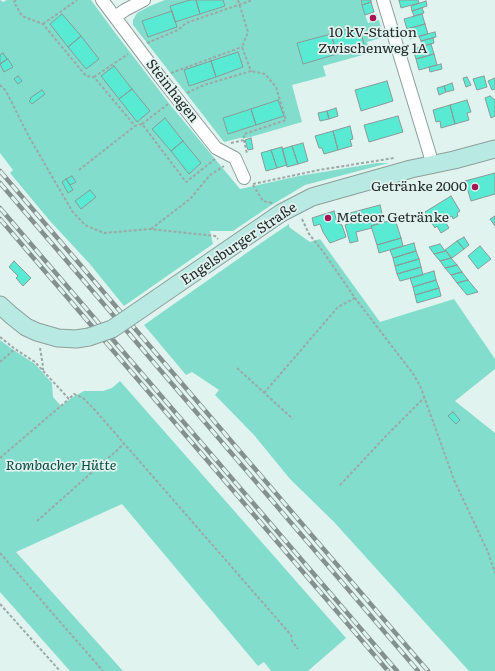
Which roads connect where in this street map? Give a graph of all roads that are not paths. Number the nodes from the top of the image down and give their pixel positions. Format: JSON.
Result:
{"nodes":[{"id":1,"x":102,"y":0,"type":"edge"},
{"id":2,"x":144,"y":0,"type":"edge"},
{"id":3,"x":383,"y":0,"type":"edge"},
{"id":4,"x":115,"y":17,"type":"junction"},
{"id":5,"x":495,"y":149,"type":"edge"},
{"id":6,"x":433,"y":165,"type":"junction"},
{"id":7,"x":248,"y":181,"type":"road end"},
{"id":8,"x":0,"y":304,"type":"edge"}],
"edges":[{"from":1,"to":4,"type":"street","name":"Steinhagen"},
{"from":2,"to":4,"type":"street"},
{"from":3,"to":6,"type":"street"},
{"from":4,"to":7,"type":"street","name":"Steinhagen"},
{"from":5,"to":6,"type":"street","name":"Engelsburger Straße"},
{"from":6,"to":8,"type":"street","name":"Engelsburger Straße","bridge":true}]}
